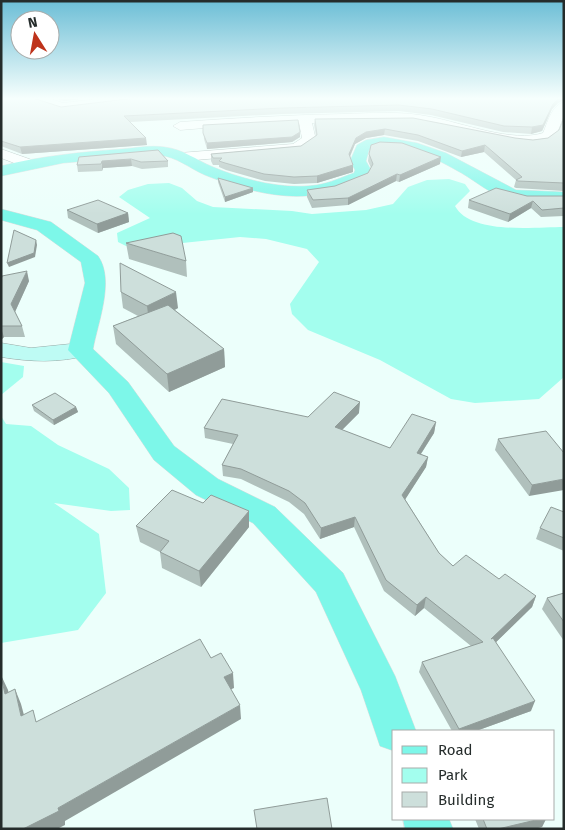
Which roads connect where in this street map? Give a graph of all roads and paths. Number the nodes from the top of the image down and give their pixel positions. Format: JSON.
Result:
{"nodes":[{"id":1,"x":308,"y":137,"type":"edge"},
{"id":2,"x":380,"y":137,"type":"edge"},
{"id":3,"x":497,"y":137,"type":"edge"},
{"id":4,"x":547,"y":137,"type":"edge"},
{"id":5,"x":373,"y":141,"type":"junction"},
{"id":6,"x":1,"y":153,"type":"edge"},
{"id":7,"x":184,"y":156,"type":"junction"},
{"id":8,"x":27,"y":163,"type":"junction"},
{"id":9,"x":1,"y":171,"type":"edge"},
{"id":10,"x":564,"y":197,"type":"edge"},
{"id":11,"x":1,"y":214,"type":"edge"},
{"id":12,"x":1,"y":350,"type":"edge"},
{"id":13,"x":80,"y":350,"type":"junction"},
{"id":14,"x":395,"y":730,"type":"edge"}],
"edges":[{"from":1,"to":7,"type":"street"},
{"from":2,"to":5,"type":"street"},
{"from":3,"to":4,"type":"street"},
{"from":5,"to":7,"type":"main road"},
{"from":5,"to":10,"type":"main road"},
{"from":6,"to":8,"type":"street"},
{"from":7,"to":8,"type":"main road"},
{"from":8,"to":9,"type":"main road"},
{"from":11,"to":13,"type":"main road"},
{"from":12,"to":13,"type":"street"},
{"from":13,"to":14,"type":"main road"}]}
